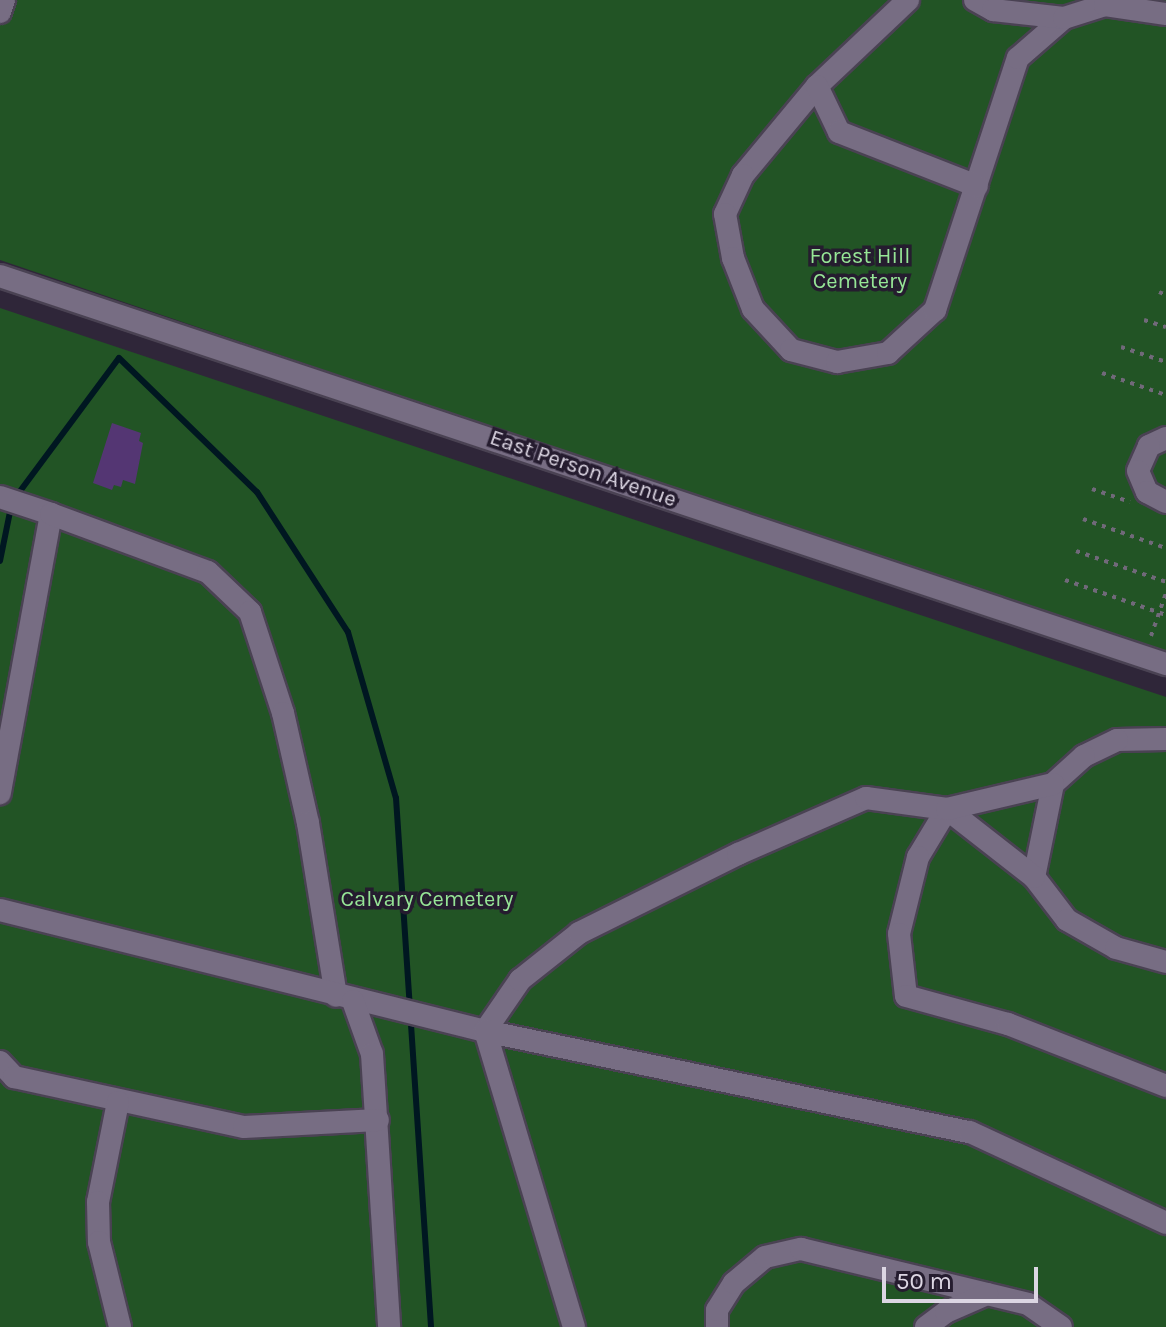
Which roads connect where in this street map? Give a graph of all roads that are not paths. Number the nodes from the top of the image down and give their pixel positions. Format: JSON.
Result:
{"nodes":[{"id":1,"x":4,"y":0,"type":"edge"},
{"id":2,"x":908,"y":0,"type":"edge"},
{"id":3,"x":975,"y":0,"type":"edge"},
{"id":4,"x":1109,"y":2,"type":"edge"},
{"id":5,"x":0,"y":12,"type":"edge"},
{"id":6,"x":1166,"y":14,"type":"edge"},
{"id":7,"x":1064,"y":18,"type":"junction"},
{"id":8,"x":817,"y":86,"type":"junction"},
{"id":9,"x":977,"y":186,"type":"junction"},
{"id":10,"x":0,"y":276,"type":"edge"},
{"id":11,"x":1166,"y":438,"type":"edge"},
{"id":12,"x":0,"y":497,"type":"edge"},
{"id":13,"x":1166,"y":502,"type":"edge"},
{"id":14,"x":51,"y":514,"type":"junction"},
{"id":15,"x":1166,"y":664,"type":"edge"},
{"id":16,"x":1166,"y":739,"type":"edge"},
{"id":17,"x":1053,"y":784,"type":"junction"},
{"id":18,"x":0,"y":793,"type":"edge"},
{"id":19,"x":947,"y":809,"type":"junction"},
{"id":20,"x":1034,"y":877,"type":"junction"},
{"id":21,"x":0,"y":910,"type":"edge"},
{"id":22,"x":1166,"y":962,"type":"edge"},
{"id":23,"x":345,"y":998,"type":"junction"},
{"id":24,"x":485,"y":1031,"type":"junction"},
{"id":25,"x":0,"y":1062,"type":"edge"},
{"id":26,"x":1166,"y":1086,"type":"edge"},
{"id":27,"x":118,"y":1102,"type":"junction"},
{"id":28,"x":378,"y":1120,"type":"junction"},
{"id":29,"x":1166,"y":1223,"type":"edge"},
{"id":30,"x":987,"y":1294,"type":"junction"},
{"id":31,"x":120,"y":1327,"type":"edge"},
{"id":32,"x":389,"y":1327,"type":"edge"},
{"id":33,"x":574,"y":1327,"type":"edge"},
{"id":34,"x":717,"y":1327,"type":"edge"},
{"id":35,"x":926,"y":1327,"type":"edge"},
{"id":36,"x":1061,"y":1327,"type":"edge"}],
"edges":[{"from":1,"to":5,"type":"street"},
{"from":2,"to":8,"type":"street"},
{"from":3,"to":7,"type":"street"},
{"from":4,"to":6,"type":"street"},
{"from":4,"to":7,"type":"street"},
{"from":7,"to":9,"type":"street"},
{"from":8,"to":9,"type":"street"},
{"from":8,"to":9,"type":"street"},
{"from":10,"to":15,"type":"street","name":"East Person Avenue"},
{"from":11,"to":13,"type":"street"},
{"from":12,"to":14,"type":"street"},
{"from":14,"to":18,"type":"street"},
{"from":14,"to":23,"type":"street"},
{"from":16,"to":17,"type":"street"},
{"from":17,"to":19,"type":"street"},
{"from":17,"to":20,"type":"street"},
{"from":19,"to":20,"type":"street"},
{"from":19,"to":24,"type":"street"},
{"from":19,"to":26,"type":"street"},
{"from":20,"to":22,"type":"street"},
{"from":21,"to":23,"type":"street"},
{"from":23,"to":24,"type":"street"},
{"from":23,"to":28,"type":"street"},
{"from":24,"to":29,"type":"street"},
{"from":24,"to":33,"type":"street"},
{"from":25,"to":27,"type":"street"},
{"from":27,"to":28,"type":"street"},
{"from":27,"to":31,"type":"street"},
{"from":28,"to":32,"type":"street"},
{"from":30,"to":34,"type":"street"},
{"from":30,"to":35,"type":"street"},
{"from":30,"to":36,"type":"street"}]}
